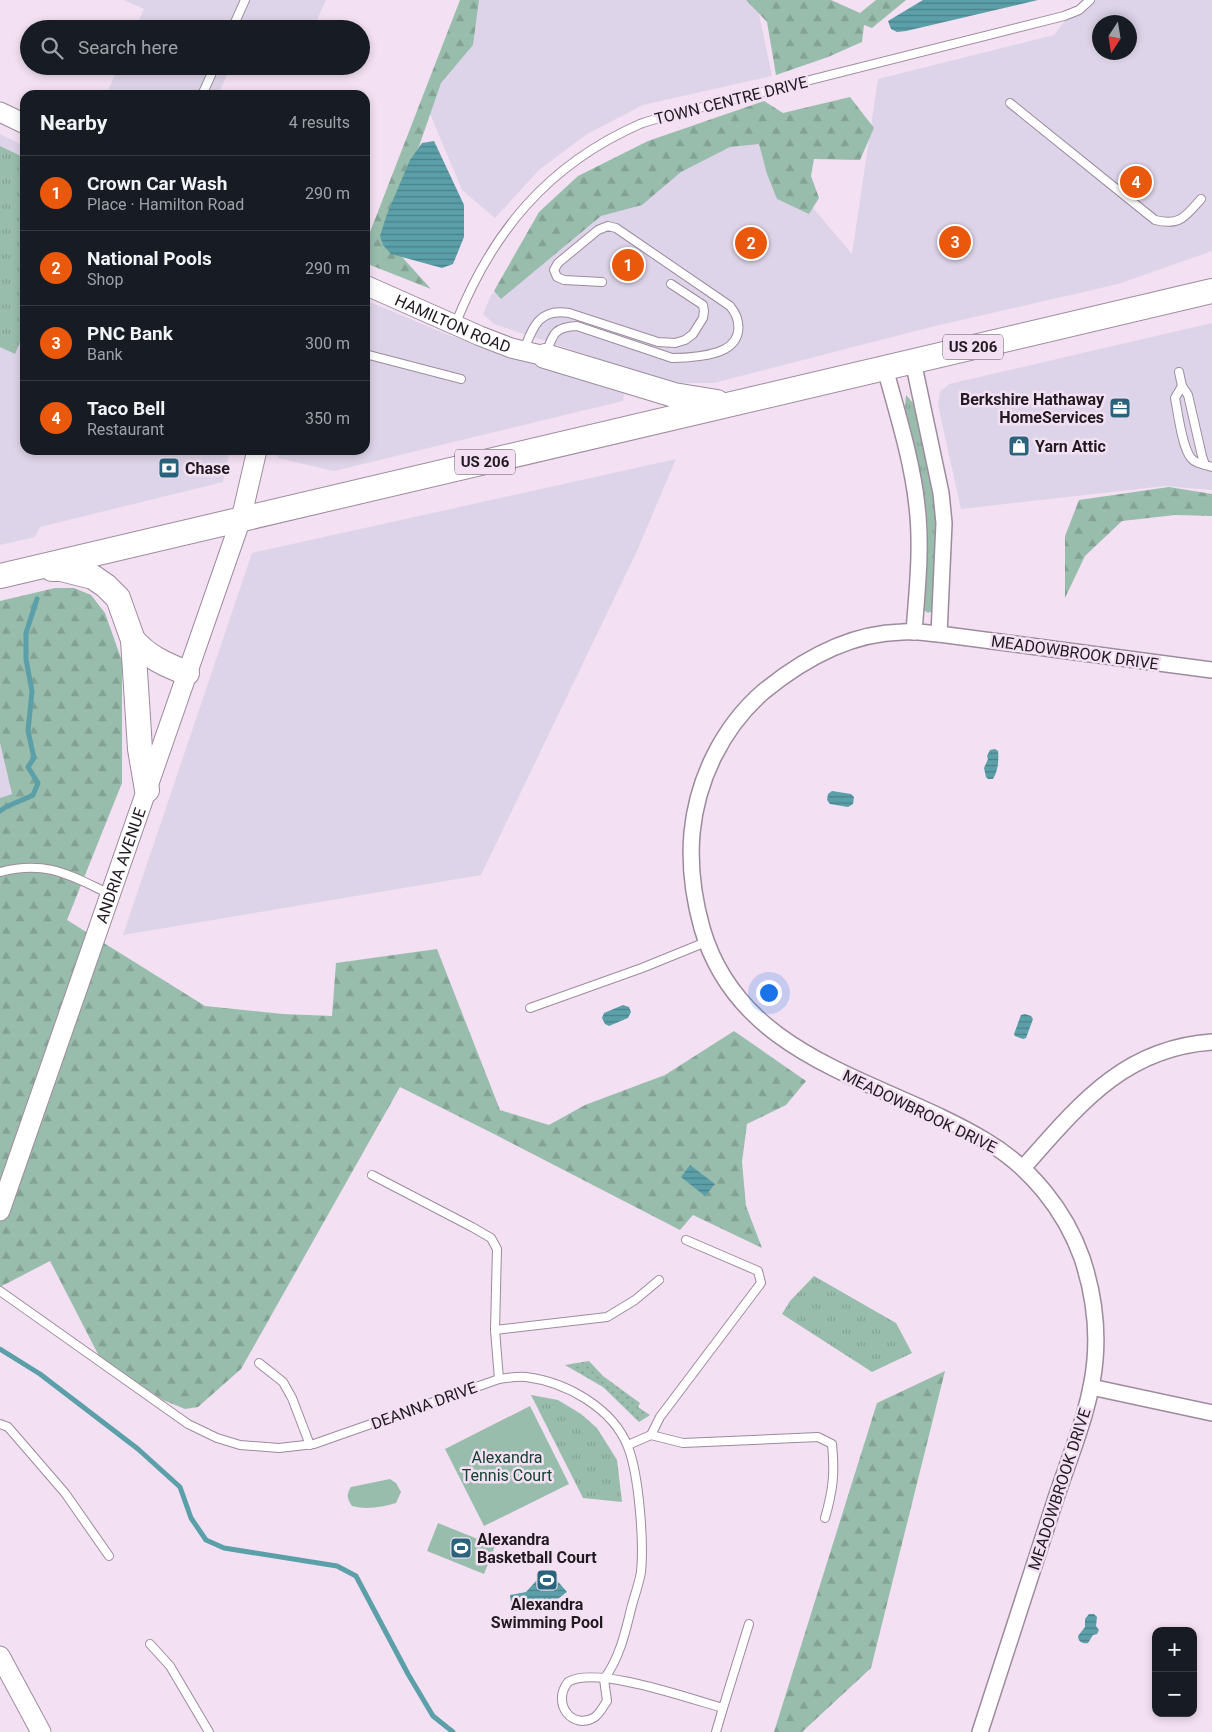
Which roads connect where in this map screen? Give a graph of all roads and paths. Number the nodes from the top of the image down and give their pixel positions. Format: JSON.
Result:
{"nodes":[{"id":1,"x":245,"y":0,"type":"edge"},
{"id":2,"x":1090,"y":0,"type":"edge"},
{"id":3,"x":236,"y":20,"type":"edge"},
{"id":4,"x":211,"y":75,"type":"edge"},
{"id":5,"x":204,"y":90,"type":"edge"},
{"id":6,"x":1010,"y":102,"type":"dead end"},
{"id":7,"x":0,"y":112,"type":"edge"},
{"id":8,"x":20,"y":122,"type":"edge"},
{"id":9,"x":1201,"y":199,"type":"dead end"},
{"id":10,"x":602,"y":282,"type":"dead end"},
{"id":11,"x":671,"y":284,"type":"dead end"},
{"id":12,"x":370,"y":287,"type":"edge"},
{"id":13,"x":1212,"y":291,"type":"edge"},
{"id":14,"x":456,"y":325,"type":"junction"},
{"id":15,"x":534,"y":353,"type":"junction"},
{"id":16,"x":370,"y":355,"type":"edge"},
{"id":17,"x":913,"y":361,"type":"junction"},
{"id":18,"x":885,"y":368,"type":"junction"},
{"id":19,"x":1179,"y":372,"type":"dead end"},
{"id":20,"x":461,"y":380,"type":"dead end"},
{"id":21,"x":1182,"y":386,"type":"junction"},
{"id":22,"x":728,"y":404,"type":"junction"},
{"id":23,"x":256,"y":455,"type":"edge"},
{"id":24,"x":1209,"y":466,"type":"edge"},
{"id":25,"x":241,"y":519,"type":"junction"},
{"id":26,"x":30,"y":569,"type":"junction"},
{"id":27,"x":0,"y":576,"type":"edge"},
{"id":28,"x":914,"y":632,"type":"junction"},
{"id":29,"x":939,"y":634,"type":"junction"},
{"id":30,"x":133,"y":640,"type":"junction"},
{"id":31,"x":1212,"y":670,"type":"edge"},
{"id":32,"x":187,"y":673,"type":"junction"},
{"id":33,"x":147,"y":790,"type":"junction"},
{"id":34,"x":0,"y":872,"type":"edge"},
{"id":35,"x":110,"y":894,"type":"junction"},
{"id":36,"x":706,"y":942,"type":"junction"},
{"id":37,"x":530,"y":1008,"type":"dead end"},
{"id":38,"x":1212,"y":1042,"type":"edge"},
{"id":39,"x":1023,"y":1168,"type":"junction"},
{"id":40,"x":372,"y":1175,"type":"dead end"},
{"id":41,"x":0,"y":1211,"type":"edge"},
{"id":42,"x":686,"y":1240,"type":"dead end"},
{"id":43,"x":659,"y":1280,"type":"dead end"},
{"id":44,"x":0,"y":1291,"type":"edge"},
{"id":45,"x":495,"y":1330,"type":"junction"},
{"id":46,"x":259,"y":1363,"type":"dead end"},
{"id":47,"x":499,"y":1379,"type":"junction"},
{"id":48,"x":1090,"y":1387,"type":"junction"},
{"id":49,"x":1212,"y":1413,"type":"edge"},
{"id":50,"x":0,"y":1424,"type":"edge"},
{"id":51,"x":651,"y":1436,"type":"junction"},
{"id":52,"x":310,"y":1445,"type":"junction"},
{"id":53,"x":628,"y":1445,"type":"junction"},
{"id":54,"x":825,"y":1518,"type":"dead end"},
{"id":55,"x":109,"y":1556,"type":"dead end"},
{"id":56,"x":749,"y":1624,"type":"dead end"},
{"id":57,"x":150,"y":1644,"type":"dead end"},
{"id":58,"x":3,"y":1667,"type":"edge"},
{"id":59,"x":604,"y":1679,"type":"junction"},
{"id":60,"x":723,"y":1708,"type":"junction"},
{"id":61,"x":41,"y":1732,"type":"edge"},
{"id":62,"x":209,"y":1732,"type":"edge"},
{"id":63,"x":716,"y":1732,"type":"edge"},
{"id":64,"x":980,"y":1732,"type":"edge"}],
"edges":[{"from":1,"to":3,"type":"lane"},
{"from":2,"to":14,"type":"lane","name":"TOWN CENTRE DRIVE"},
{"from":4,"to":5,"type":"lane"},
{"from":6,"to":9,"type":"lane"},
{"from":7,"to":8,"type":"street"},
{"from":10,"to":15,"type":"lane"},
{"from":11,"to":15,"type":"lane"},
{"from":12,"to":14,"type":"street","name":"HAMILTON ROAD"},
{"from":13,"to":17,"type":"main road","number":"US 206"},
{"from":14,"to":15,"type":"street","name":"HAMILTON ROAD"},
{"from":15,"to":22,"type":"main road"},
{"from":16,"to":20,"type":"lane"},
{"from":17,"to":18,"type":"main road","number":"US 206"},
{"from":17,"to":29,"type":"street"},
{"from":18,"to":22,"type":"main road","number":"US 206"},
{"from":18,"to":28,"type":"street"},
{"from":19,"to":21,"type":"lane"},
{"from":21,"to":24,"type":"lane"},
{"from":21,"to":24,"type":"lane"},
{"from":22,"to":25,"type":"main road","number":"US 206"},
{"from":23,"to":25,"type":"street"},
{"from":25,"to":26,"type":"main road","number":"US 206"},
{"from":25,"to":32,"type":"street","name":"ANDRIA AVENUE"},
{"from":26,"to":27,"type":"main road","number":"US 206"},
{"from":26,"to":30,"type":"main road"},
{"from":28,"to":29,"type":"street","name":"MEADOWBROOK DRIVE"},
{"from":28,"to":36,"type":"street","name":"MEADOWBROOK DRIVE"},
{"from":29,"to":31,"type":"street","name":"MEADOWBROOK DRIVE"},
{"from":30,"to":32,"type":"main road"},
{"from":30,"to":33,"type":"main road"},
{"from":32,"to":33,"type":"street","name":"ANDRIA AVENUE"},
{"from":33,"to":35,"type":"street","name":"ANDRIA AVENUE"},
{"from":34,"to":35,"type":"lane"},
{"from":35,"to":41,"type":"street","name":"ANDRIA AVENUE"},
{"from":36,"to":37,"type":"lane"},
{"from":36,"to":39,"type":"street","name":"MEADOWBROOK DRIVE"},
{"from":38,"to":39,"type":"street"},
{"from":39,"to":48,"type":"street","name":"MEADOWBROOK DRIVE"},
{"from":40,"to":45,"type":"lane"},
{"from":42,"to":51,"type":"lane"},
{"from":43,"to":45,"type":"lane"},
{"from":44,"to":52,"type":"lane","name":"DEANNA DRIVE"},
{"from":45,"to":47,"type":"lane"},
{"from":46,"to":52,"type":"lane"},
{"from":47,"to":52,"type":"lane","name":"DEANNA DRIVE"},
{"from":47,"to":53,"type":"lane","name":"DEANNA DRIVE"},
{"from":48,"to":49,"type":"street"},
{"from":48,"to":64,"type":"street","name":"MEADOWBROOK DRIVE"},
{"from":50,"to":55,"type":"lane"},
{"from":51,"to":53,"type":"lane"},
{"from":51,"to":54,"type":"lane"},
{"from":53,"to":59,"type":"lane","name":"DEANNA DRIVE"},
{"from":56,"to":60,"type":"lane"},
{"from":57,"to":62,"type":"lane"},
{"from":58,"to":61,"type":"street"},
{"from":59,"to":59,"type":"lane"},
{"from":59,"to":60,"type":"lane"},
{"from":60,"to":63,"type":"lane"}]}
